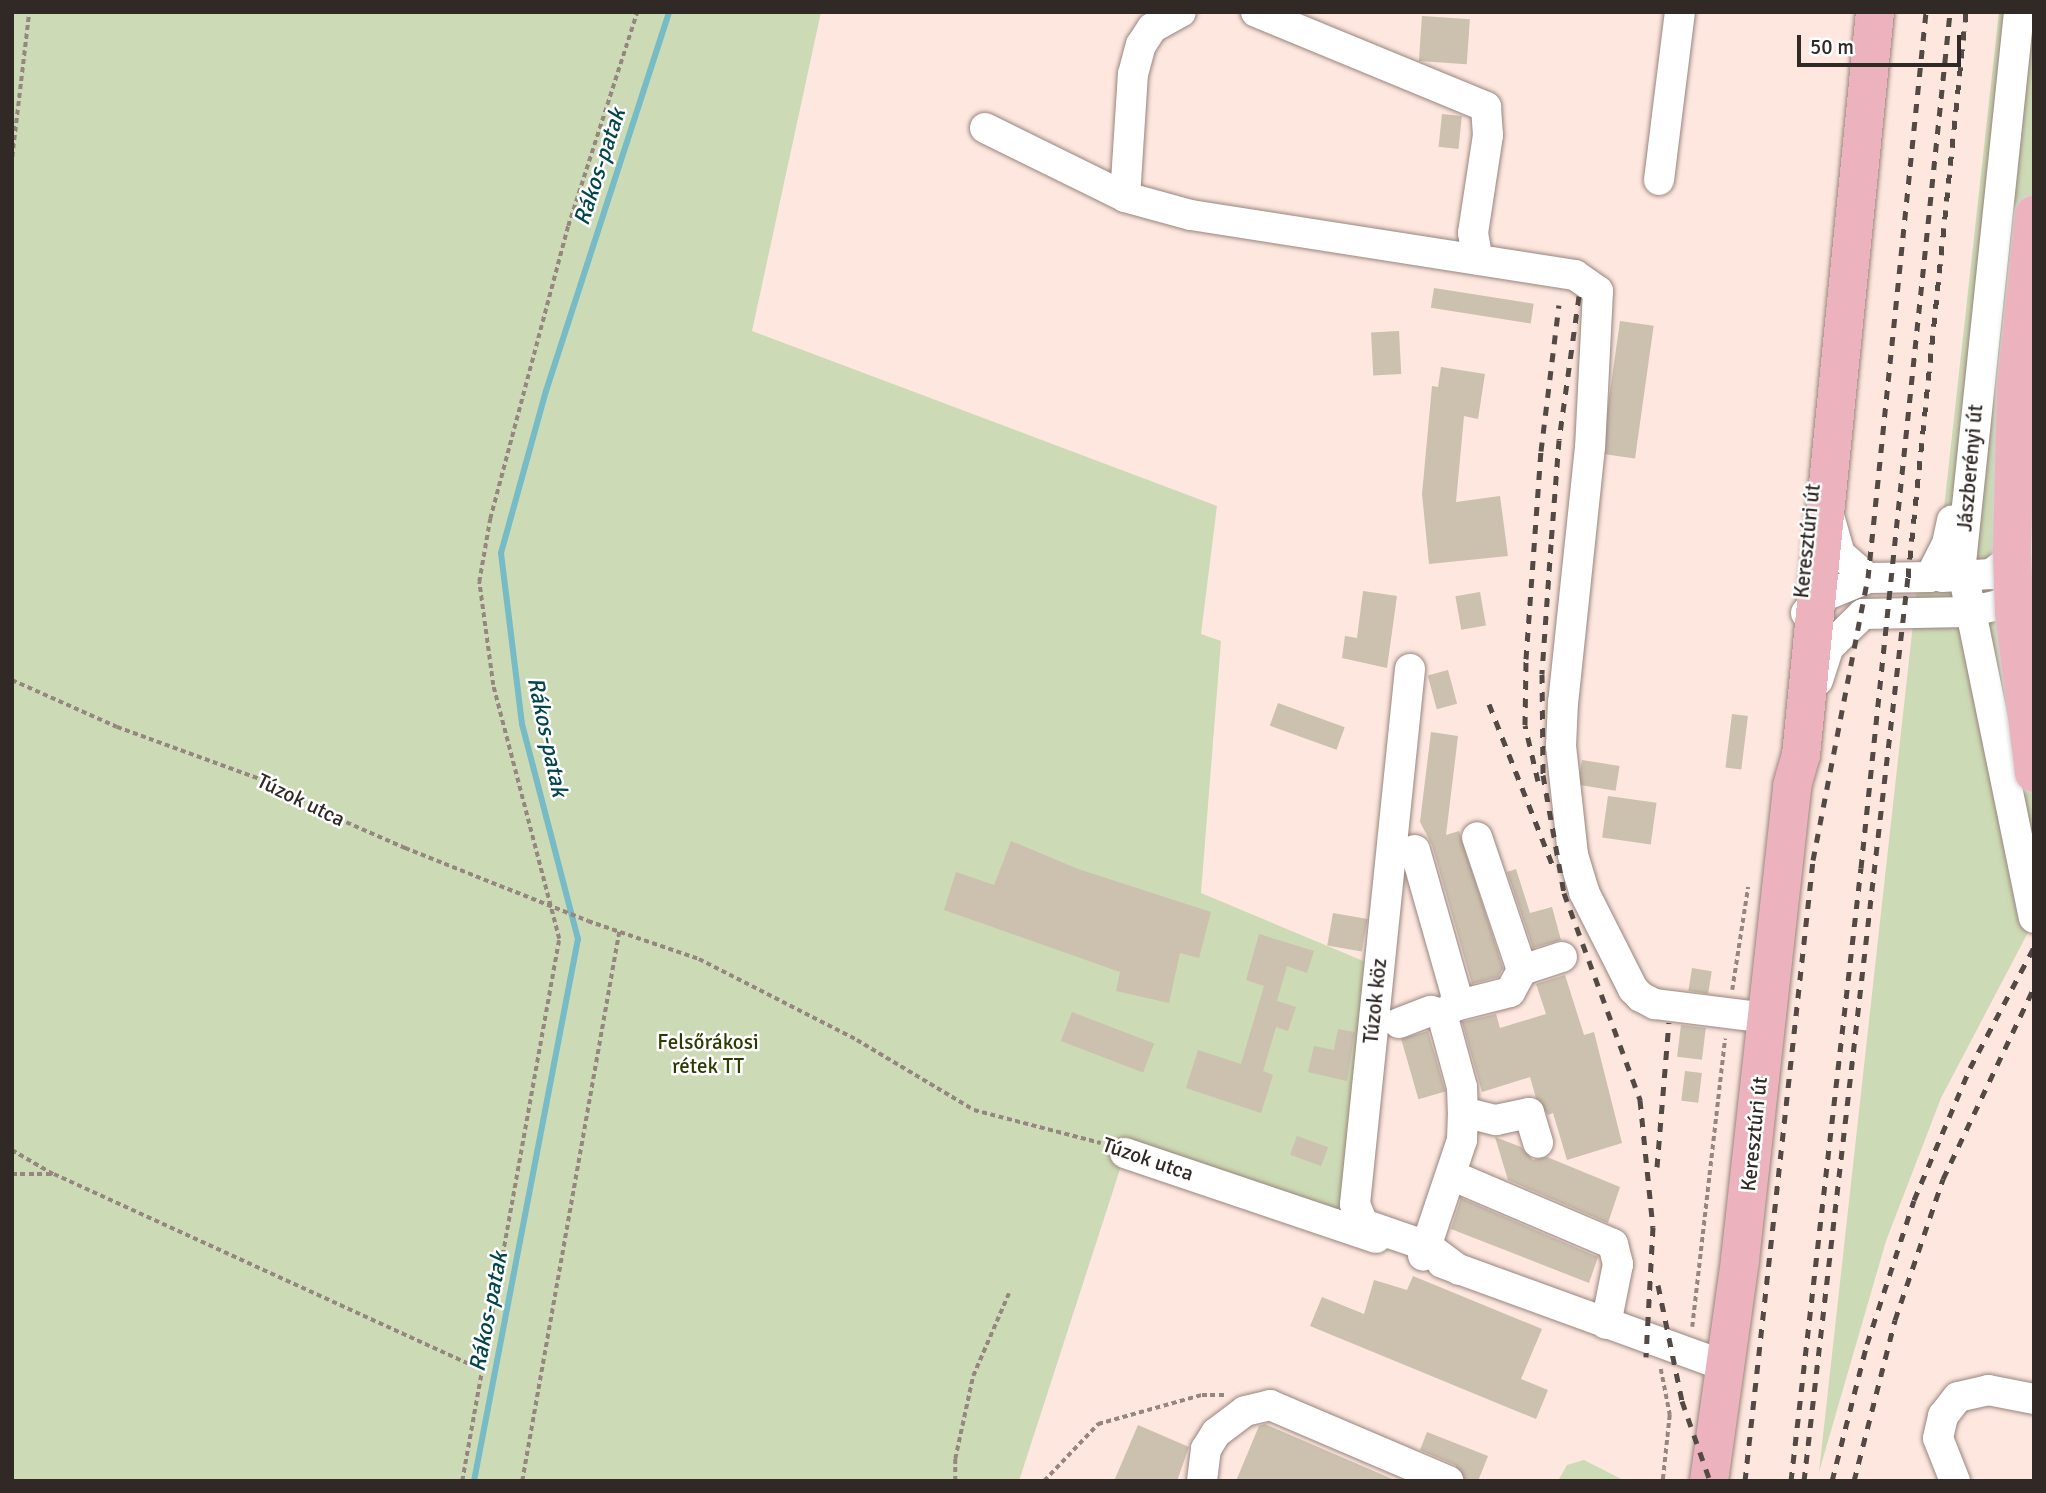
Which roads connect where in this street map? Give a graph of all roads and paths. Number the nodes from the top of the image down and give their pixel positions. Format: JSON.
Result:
{"nodes":[{"id":1,"x":29,"y":12,"type":"edge"},
{"id":2,"x":637,"y":12,"type":"edge"},
{"id":3,"x":1181,"y":12,"type":"edge"},
{"id":4,"x":1256,"y":12,"type":"edge"},
{"id":5,"x":1680,"y":12,"type":"edge"},
{"id":6,"x":1875,"y":12,"type":"edge"},
{"id":7,"x":2019,"y":12,"type":"edge"},
{"id":8,"x":985,"y":128,"type":"dead end"},
{"id":9,"x":12,"y":157,"type":"edge"},
{"id":10,"x":1659,"y":180,"type":"dead end"},
{"id":11,"x":1125,"y":197,"type":"junction"},
{"id":12,"x":2034,"y":215,"type":"edge"},
{"id":13,"x":1478,"y":260,"type":"junction"},
{"id":14,"x":1847,"y":298,"type":"junction"},
{"id":15,"x":1974,"y":418,"type":"junction"},
{"id":16,"x":1827,"y":504,"type":"junction"},
{"id":17,"x":2034,"y":522,"type":"edge"},
{"id":18,"x":2034,"y":528,"type":"edge"},
{"id":19,"x":1962,"y":576,"type":"junction"},
{"id":20,"x":1930,"y":577,"type":"junction"},
{"id":21,"x":1868,"y":578,"type":"junction"},
{"id":22,"x":1980,"y":610,"type":"junction"},
{"id":23,"x":1808,"y":611,"type":"junction"},
{"id":24,"x":1863,"y":614,"type":"junction"},
{"id":25,"x":1933,"y":614,"type":"junction"},
{"id":26,"x":1410,"y":669,"type":"dead end"},
{"id":27,"x":12,"y":680,"type":"edge"},
{"id":28,"x":1988,"y":693,"type":"junction"},
{"id":29,"x":1797,"y":771,"type":"junction"},
{"id":30,"x":2034,"y":773,"type":"edge"},
{"id":31,"x":1477,"y":837,"type":"dead end"},
{"id":32,"x":1415,"y":850,"type":"dead end"},
{"id":33,"x":551,"y":905,"type":"junction"},
{"id":34,"x":2034,"y":918,"type":"edge"},
{"id":35,"x":619,"y":932,"type":"junction"},
{"id":36,"x":1562,"y":957,"type":"dead end"},
{"id":37,"x":1522,"y":970,"type":"junction"},
{"id":38,"x":1448,"y":1010,"type":"junction"},
{"id":39,"x":1728,"y":1014,"type":"junction"},
{"id":40,"x":1767,"y":1018,"type":"junction"},
{"id":41,"x":1399,"y":1023,"type":"dead end"},
{"id":42,"x":1463,"y":1112,"type":"junction"},
{"id":43,"x":1538,"y":1143,"type":"dead end"},
{"id":44,"x":12,"y":1150,"type":"edge"},
{"id":45,"x":1125,"y":1153,"type":"joint"},
{"id":46,"x":12,"y":1174,"type":"edge"},
{"id":47,"x":54,"y":1174,"type":"junction"},
{"id":48,"x":1451,"y":1175,"type":"junction"},
{"id":49,"x":1425,"y":1251,"type":"junction"},
{"id":50,"x":1009,"y":1293,"type":"dead end"},
{"id":51,"x":1606,"y":1324,"type":"junction"},
{"id":52,"x":1655,"y":1341,"type":"junction"},
{"id":53,"x":1689,"y":1353,"type":"junction"},
{"id":54,"x":1724,"y":1366,"type":"junction"},
{"id":55,"x":482,"y":1370,"type":"junction"},
{"id":56,"x":2034,"y":1399,"type":"edge"},
{"id":57,"x":1270,"y":1405,"type":"junction"},
{"id":58,"x":462,"y":1481,"type":"edge"},
{"id":59,"x":522,"y":1481,"type":"edge"},
{"id":60,"x":955,"y":1481,"type":"edge"},
{"id":61,"x":1044,"y":1481,"type":"edge"},
{"id":62,"x":1202,"y":1481,"type":"edge"},
{"id":63,"x":1448,"y":1481,"type":"edge"},
{"id":64,"x":1663,"y":1481,"type":"edge"},
{"id":65,"x":1709,"y":1481,"type":"edge"},
{"id":66,"x":1955,"y":1481,"type":"edge"}],
"edges":[{"from":1,"to":9,"type":"path"},
{"from":2,"to":33,"type":"path"},
{"from":3,"to":11,"type":"street"},
{"from":4,"to":13,"type":"street"},
{"from":5,"to":10,"type":"street"},
{"from":6,"to":14,"type":"main road","name":"Keresztúri út"},
{"from":7,"to":15,"type":"street","name":"Jászberényi út"},
{"from":8,"to":11,"type":"street"},
{"from":11,"to":13,"type":"street"},
{"from":12,"to":30,"type":"main road","name":"Jászberényi út","bridge":true},
{"from":13,"to":39,"type":"street"},
{"from":14,"to":16,"type":"main road","name":"Keresztúri út"},
{"from":14,"to":23,"type":"main road","name":"Keresztúri út"},
{"from":15,"to":19,"type":"street","name":"Jászberényi út"},
{"from":15,"to":20,"type":"street"},
{"from":16,"to":21,"type":"street"},
{"from":16,"to":23,"type":"main road","name":"Keresztúri út"},
{"from":17,"to":19,"type":"street"},
{"from":18,"to":22,"type":"street"},
{"from":19,"to":20,"type":"street"},
{"from":19,"to":22,"type":"street","name":"Jászberényi út"},
{"from":20,"to":21,"type":"street"},
{"from":21,"to":23,"type":"street"},
{"from":22,"to":25,"type":"street"},
{"from":22,"to":28,"type":"street","name":"Jászberényi út"},
{"from":23,"to":24,"type":"street"},
{"from":23,"to":29,"type":"main road","name":"Keresztúri út"},
{"from":24,"to":25,"type":"street"},
{"from":24,"to":29,"type":"street"},
{"from":25,"to":28,"type":"street"},
{"from":26,"to":49,"type":"street","name":"Túzok köz"},
{"from":27,"to":33,"type":"path","name":"Túzok utca"},
{"from":28,"to":34,"type":"street"},
{"from":29,"to":40,"type":"main road","name":"Keresztúri út"},
{"from":31,"to":37,"type":"street"},
{"from":32,"to":38,"type":"street"},
{"from":33,"to":35,"type":"path","name":"Túzok utca"},
{"from":33,"to":55,"type":"path"},
{"from":35,"to":45,"type":"path","name":"Túzok utca"},
{"from":35,"to":59,"type":"path"},
{"from":36,"to":37,"type":"street"},
{"from":37,"to":38,"type":"street"},
{"from":38,"to":41,"type":"street"},
{"from":38,"to":42,"type":"street"},
{"from":39,"to":40,"type":"street"},
{"from":39,"to":53,"type":"path"},
{"from":40,"to":54,"type":"main road","name":"Keresztúri út"},
{"from":42,"to":43,"type":"street"},
{"from":42,"to":48,"type":"street"},
{"from":44,"to":47,"type":"path"},
{"from":45,"to":49,"type":"street","name":"Túzok utca"},
{"from":46,"to":47,"type":"path"},
{"from":47,"to":55,"type":"path"},
{"from":48,"to":49,"type":"street"},
{"from":48,"to":51,"type":"street"},
{"from":49,"to":51,"type":"street","name":"Túzok utca"},
{"from":50,"to":60,"type":"path"},
{"from":51,"to":52,"type":"street","name":"Túzok utca"},
{"from":52,"to":53,"type":"street","name":"Túzok utca"},
{"from":52,"to":64,"type":"path"},
{"from":53,"to":54,"type":"street","name":"Túzok utca"},
{"from":54,"to":65,"type":"main road","name":"Keresztúri út"},
{"from":55,"to":58,"type":"path"},
{"from":56,"to":66,"type":"street"},
{"from":57,"to":61,"type":"path"},
{"from":57,"to":62,"type":"street"},
{"from":57,"to":63,"type":"street"}]}
